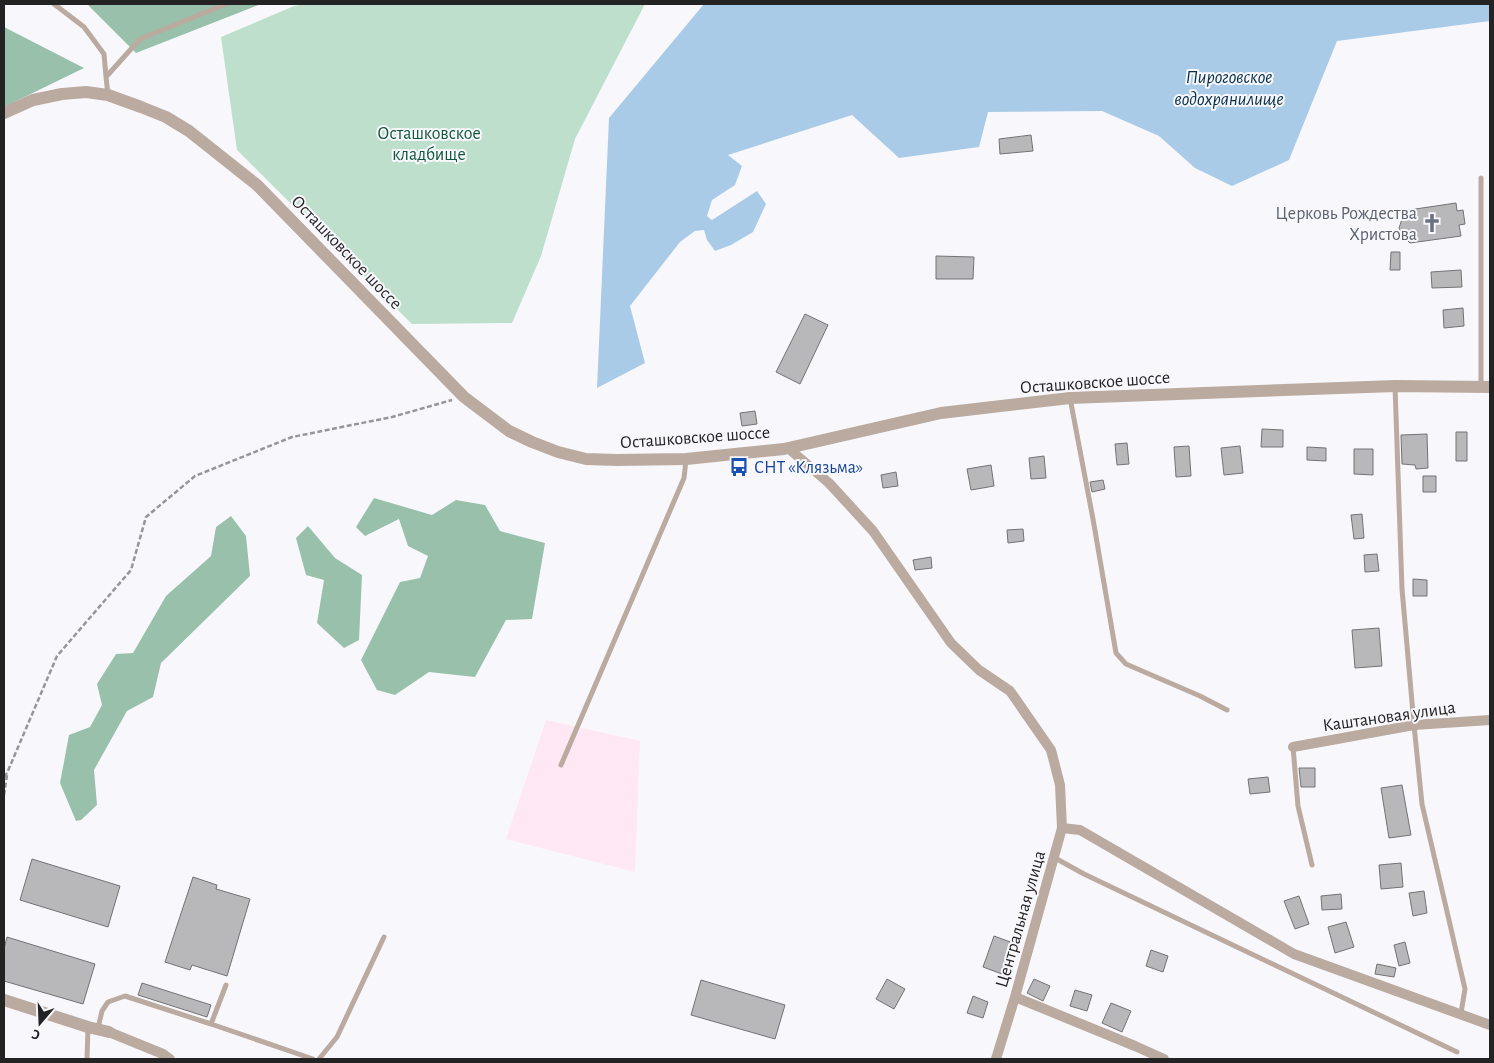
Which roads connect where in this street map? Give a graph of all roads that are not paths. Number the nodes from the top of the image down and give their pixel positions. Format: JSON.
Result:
{"nodes":[{"id":1,"x":54,"y":4,"type":"edge"},
{"id":2,"x":226,"y":4,"type":"edge"},
{"id":3,"x":106,"y":77,"type":"junction"},
{"id":4,"x":108,"y":95,"type":"junction"},
{"id":5,"x":4,"y":113,"type":"edge"},
{"id":6,"x":1481,"y":178,"type":"dead end"},
{"id":7,"x":1395,"y":386,"type":"junction"},
{"id":8,"x":1485,"y":388,"type":"edge"},
{"id":9,"x":1070,"y":398,"type":"junction"},
{"id":10,"x":788,"y":448,"type":"junction"},
{"id":11,"x":686,"y":459,"type":"junction"},
{"id":12,"x":1227,"y":710,"type":"dead end"},
{"id":13,"x":1490,"y":720,"type":"edge"},
{"id":14,"x":1414,"y":725,"type":"junction"},
{"id":15,"x":1293,"y":747,"type":"joint"},
{"id":16,"x":561,"y":766,"type":"dead end"},
{"id":17,"x":1062,"y":828,"type":"junction"},
{"id":18,"x":1055,"y":858,"type":"junction"},
{"id":19,"x":1312,"y":865,"type":"dead end"},
{"id":20,"x":384,"y":937,"type":"dead end"},
{"id":21,"x":226,"y":985,"type":"dead end"},
{"id":22,"x":1015,"y":997,"type":"junction"},
{"id":23,"x":4,"y":1000,"type":"edge"},
{"id":24,"x":1461,"y":1013,"type":"junction"},
{"id":25,"x":211,"y":1024,"type":"junction"},
{"id":26,"x":1490,"y":1025,"type":"edge"},
{"id":27,"x":98,"y":1029,"type":"junction"},
{"id":28,"x":1457,"y":1052,"type":"dead end"},
{"id":29,"x":87,"y":1059,"type":"edge"},
{"id":30,"x":170,"y":1059,"type":"edge"},
{"id":31,"x":313,"y":1059,"type":"edge"},
{"id":32,"x":320,"y":1059,"type":"edge"},
{"id":33,"x":996,"y":1059,"type":"edge"},
{"id":34,"x":1164,"y":1059,"type":"edge"}],
"edges":[{"from":1,"to":3,"type":"lane"},
{"from":2,"to":3,"type":"lane"},
{"from":3,"to":4,"type":"lane"},
{"from":4,"to":5,"type":"street","name":"Осташковское шоссе"},
{"from":4,"to":11,"type":"street","name":"Осташковское шоссе"},
{"from":6,"to":8,"type":"lane"},
{"from":7,"to":8,"type":"street","name":"Осташковское шоссе"},
{"from":7,"to":9,"type":"street","name":"Осташковское шоссе"},
{"from":7,"to":14,"type":"lane"},
{"from":9,"to":10,"type":"street","name":"Осташковское шоссе"},
{"from":9,"to":12,"type":"lane"},
{"from":10,"to":11,"type":"street","name":"Осташковское шоссе"},
{"from":10,"to":17,"type":"street","name":"Центральная улица"},
{"from":11,"to":16,"type":"lane"},
{"from":13,"to":14,"type":"street","name":"Каштановая улица"},
{"from":14,"to":15,"type":"street","name":"Каштановая улица"},
{"from":14,"to":24,"type":"lane"},
{"from":15,"to":19,"type":"lane"},
{"from":17,"to":18,"type":"street","name":"Центральная улица"},
{"from":17,"to":24,"type":"street"},
{"from":18,"to":22,"type":"street","name":"Центральная улица"},
{"from":18,"to":28,"type":"lane"},
{"from":20,"to":32,"type":"lane"},
{"from":21,"to":25,"type":"lane"},
{"from":22,"to":33,"type":"street","name":"Центральная улица"},
{"from":22,"to":34,"type":"street"},
{"from":23,"to":27,"type":"street"},
{"from":24,"to":26,"type":"street"},
{"from":25,"to":27,"type":"lane"},
{"from":25,"to":31,"type":"lane"},
{"from":27,"to":29,"type":"lane"},
{"from":27,"to":30,"type":"street"}]}
